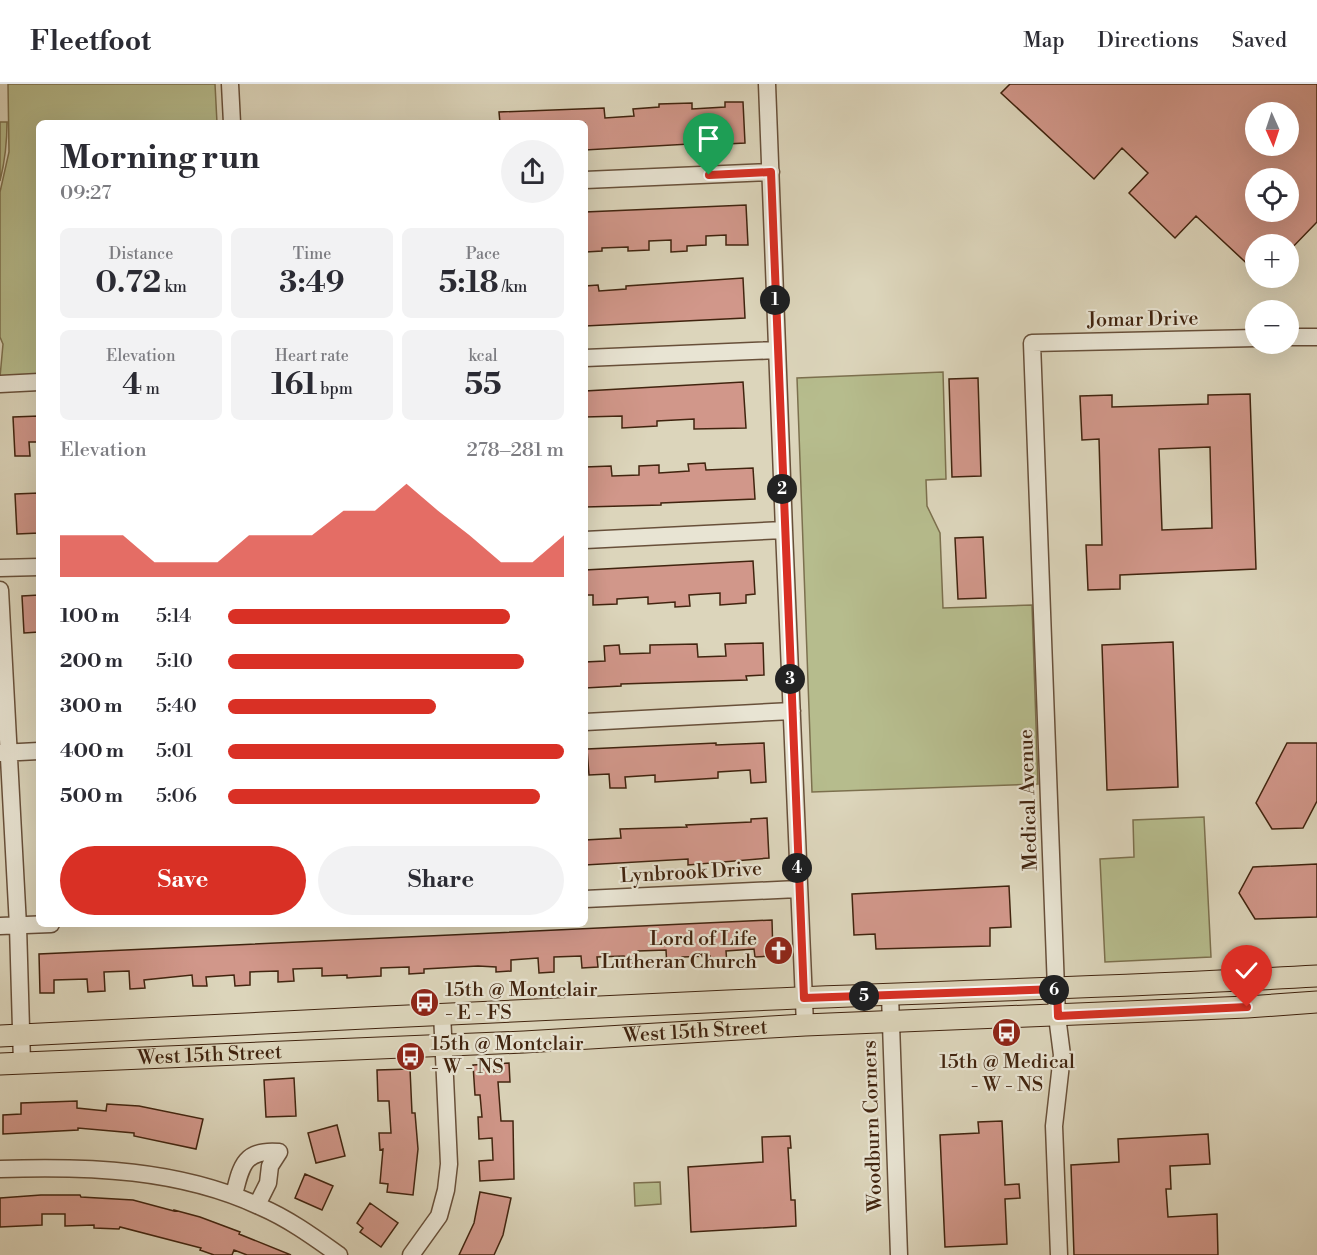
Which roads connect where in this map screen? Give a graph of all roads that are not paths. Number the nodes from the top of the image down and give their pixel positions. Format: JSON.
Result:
{"nodes":[{"id":1,"x":230,"y":84,"type":"edge"},
{"id":2,"x":767,"y":84,"type":"edge"},
{"id":3,"x":232,"y":120,"type":"edge"},
{"id":4,"x":771,"y":172,"type":"junction"},
{"id":5,"x":588,"y":180,"type":"edge"},
{"id":6,"x":1299,"y":337,"type":"edge"},
{"id":7,"x":1317,"y":337,"type":"edge"},
{"id":8,"x":1245,"y":338,"type":"edge"},
{"id":9,"x":1032,"y":343,"type":"joint"},
{"id":10,"x":777,"y":350,"type":"junction"},
{"id":11,"x":588,"y":358,"type":"edge"},
{"id":12,"x":36,"y":382,"type":"edge"},
{"id":13,"x":0,"y":384,"type":"edge"},
{"id":14,"x":784,"y":530,"type":"junction"},
{"id":15,"x":588,"y":540,"type":"edge"},
{"id":16,"x":36,"y":567,"type":"edge"},
{"id":17,"x":0,"y":568,"type":"edge"},
{"id":18,"x":0,"y":590,"type":"edge"},
{"id":19,"x":792,"y":711,"type":"junction"},
{"id":20,"x":588,"y":722,"type":"edge"},
{"id":21,"x":36,"y":751,"type":"edge"},
{"id":22,"x":4,"y":753,"type":"edge"},
{"id":23,"x":798,"y":889,"type":"junction"},
{"id":24,"x":588,"y":899,"type":"edge"},
{"id":25,"x":36,"y":925,"type":"edge"},
{"id":26,"x":0,"y":926,"type":"edge"},
{"id":27,"x":18,"y":926,"type":"junction"},
{"id":28,"x":1317,"y":976,"type":"edge"},
{"id":29,"x":1057,"y":989,"type":"junction"},
{"id":30,"x":890,"y":995,"type":"junction"},
{"id":31,"x":804,"y":998,"type":"junction"},
{"id":32,"x":1317,"y":1002,"type":"edge"},
{"id":33,"x":442,"y":1013,"type":"junction"},
{"id":34,"x":1058,"y":1016,"type":"junction"},
{"id":35,"x":890,"y":1022,"type":"junction"},
{"id":36,"x":805,"y":1025,"type":"junction"},
{"id":37,"x":22,"y":1035,"type":"junction"},
{"id":38,"x":0,"y":1036,"type":"edge"},
{"id":39,"x":443,"y":1046,"type":"junction"},
{"id":40,"x":22,"y":1063,"type":"junction"},
{"id":41,"x":0,"y":1064,"type":"edge"},
{"id":42,"x":0,"y":1170,"type":"edge"},
{"id":43,"x":234,"y":1195,"type":"junction"},
{"id":44,"x":257,"y":1204,"type":"junction"},
{"id":45,"x":339,"y":1255,"type":"edge"},
{"id":46,"x":411,"y":1255,"type":"edge"},
{"id":47,"x":899,"y":1255,"type":"edge"},
{"id":48,"x":1059,"y":1255,"type":"edge"}],
"edges":[{"from":1,"to":3,"type":"street"},
{"from":2,"to":4,"type":"street"},
{"from":4,"to":5,"type":"street"},
{"from":4,"to":10,"type":"street"},
{"from":6,"to":7,"type":"street"},
{"from":8,"to":9,"type":"street","name":"Jomar Drive"},
{"from":9,"to":29,"type":"street","name":"Medical Avenue"},
{"from":10,"to":11,"type":"street"},
{"from":10,"to":14,"type":"street"},
{"from":12,"to":13,"type":"street"},
{"from":14,"to":15,"type":"street"},
{"from":14,"to":19,"type":"street"},
{"from":16,"to":17,"type":"street"},
{"from":18,"to":22,"type":"street"},
{"from":19,"to":20,"type":"street"},
{"from":19,"to":23,"type":"street"},
{"from":21,"to":22,"type":"street"},
{"from":22,"to":27,"type":"street"},
{"from":23,"to":24,"type":"street","name":"Lynbrook Drive"},
{"from":23,"to":31,"type":"street"},
{"from":25,"to":27,"type":"street"},
{"from":26,"to":27,"type":"street"},
{"from":27,"to":37,"type":"street"},
{"from":28,"to":29,"type":"main road","name":"West 15th Street"},
{"from":29,"to":30,"type":"main road","name":"West 15th Street"},
{"from":29,"to":34,"type":"street","name":"Medical Avenue"},
{"from":30,"to":31,"type":"main road","name":"West 15th Street"},
{"from":30,"to":35,"type":"street","name":"Woodburn Corners"},
{"from":31,"to":33,"type":"main road","name":"West 15th Street"},
{"from":31,"to":36,"type":"street"},
{"from":32,"to":34,"type":"main road","name":"West 15th Street"},
{"from":33,"to":37,"type":"main road","name":"West 15th Street"},
{"from":33,"to":39,"type":"street"},
{"from":34,"to":35,"type":"main road","name":"West 15th Street"},
{"from":34,"to":48,"type":"street","name":"Medical Avenue"},
{"from":35,"to":36,"type":"main road","name":"West 15th Street"},
{"from":35,"to":47,"type":"street","name":"Woodburn Corners"},
{"from":36,"to":39,"type":"main road","name":"West 15th Street"},
{"from":37,"to":38,"type":"main road","name":"West 15th Street"},
{"from":37,"to":40,"type":"street"},
{"from":39,"to":40,"type":"main road","name":"West 15th Street"},
{"from":39,"to":46,"type":"street"},
{"from":40,"to":41,"type":"main road","name":"West 15th Street"},
{"from":42,"to":43,"type":"street"},
{"from":43,"to":44,"type":"street"},
{"from":43,"to":44,"type":"street"},
{"from":44,"to":45,"type":"street"}]}
